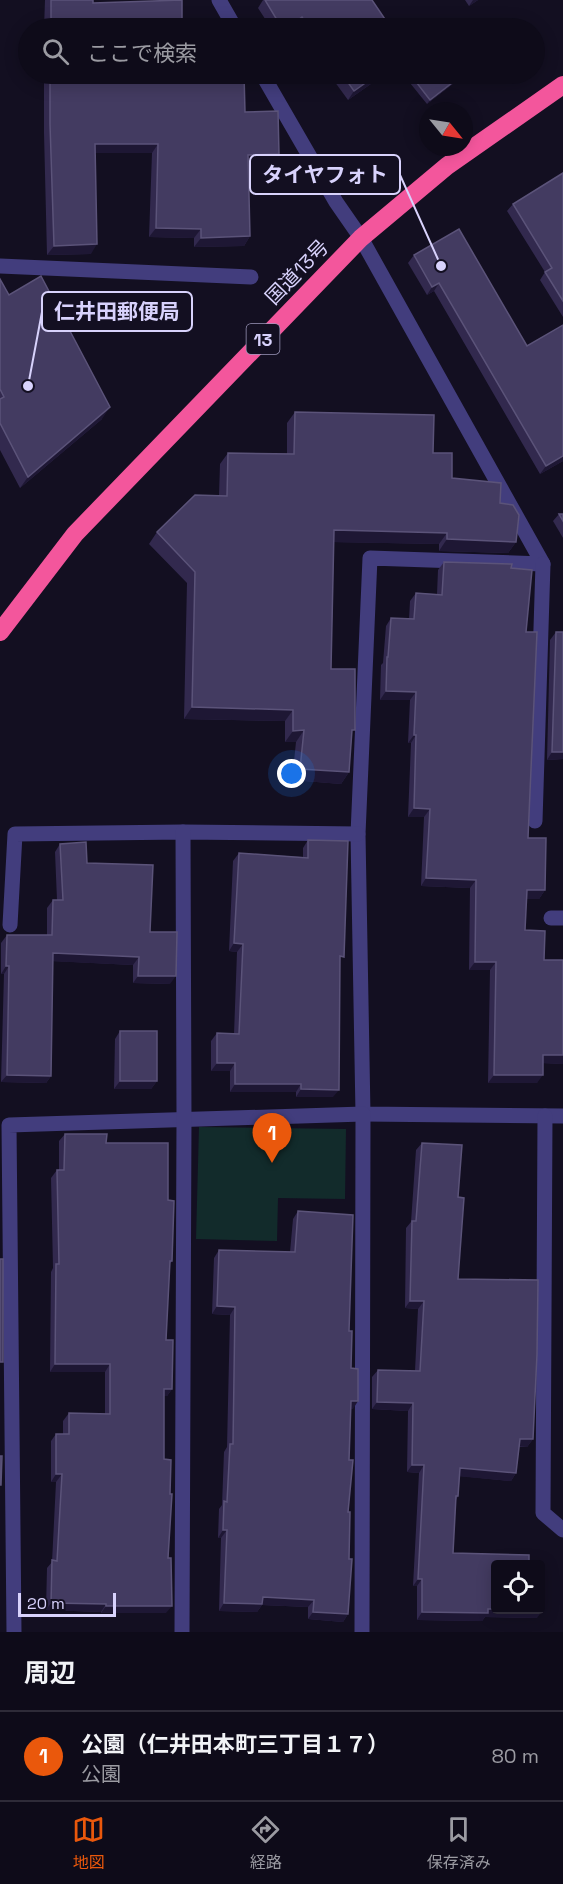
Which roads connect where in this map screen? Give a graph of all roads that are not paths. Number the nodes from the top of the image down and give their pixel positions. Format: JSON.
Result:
{"nodes":[{"id":1,"x":219,"y":0,"type":"edge"},
{"id":2,"x":229,"y":18,"type":"edge"},
{"id":3,"x":267,"y":84,"type":"edge"},
{"id":4,"x":563,"y":85,"type":"edge"},
{"id":5,"x":361,"y":238,"type":"junction"},
{"id":6,"x":0,"y":266,"type":"edge"},
{"id":7,"x":251,"y":277,"type":"dead end"},
{"id":8,"x":543,"y":564,"type":"junction"},
{"id":9,"x":0,"y":632,"type":"edge"},
{"id":10,"x":535,"y":821,"type":"dead end"},
{"id":11,"x":183,"y":832,"type":"junction"},
{"id":12,"x":358,"y":834,"type":"junction"},
{"id":13,"x":10,"y":925,"type":"dead end"},
{"id":14,"x":363,"y":1114,"type":"junction"},
{"id":15,"x":545,"y":1116,"type":"junction"},
{"id":16,"x":563,"y":1116,"type":"edge"},
{"id":17,"x":184,"y":1118,"type":"junction"},
{"id":18,"x":5,"y":1125,"type":"edge"},
{"id":19,"x":563,"y":1530,"type":"edge"},
{"id":20,"x":15,"y":1632,"type":"edge"},
{"id":21,"x":182,"y":1632,"type":"edge"},
{"id":22,"x":362,"y":1632,"type":"edge"}],
"edges":[{"from":1,"to":2,"type":"street"},
{"from":3,"to":5,"type":"street"},
{"from":4,"to":5,"type":"highway","name":"国道13号","number":"13"},
{"from":5,"to":8,"type":"street"},
{"from":5,"to":9,"type":"highway","name":"国道13号","number":"13"},
{"from":6,"to":7,"type":"street"},
{"from":8,"to":10,"type":"street"},
{"from":8,"to":12,"type":"street"},
{"from":11,"to":12,"type":"street"},
{"from":11,"to":13,"type":"street"},
{"from":11,"to":17,"type":"street"},
{"from":12,"to":14,"type":"street"},
{"from":14,"to":15,"type":"street"},
{"from":14,"to":17,"type":"street"},
{"from":14,"to":22,"type":"street"},
{"from":15,"to":16,"type":"street"},
{"from":15,"to":19,"type":"street"},
{"from":17,"to":18,"type":"street"},
{"from":17,"to":21,"type":"street"},
{"from":18,"to":20,"type":"street"}]}
